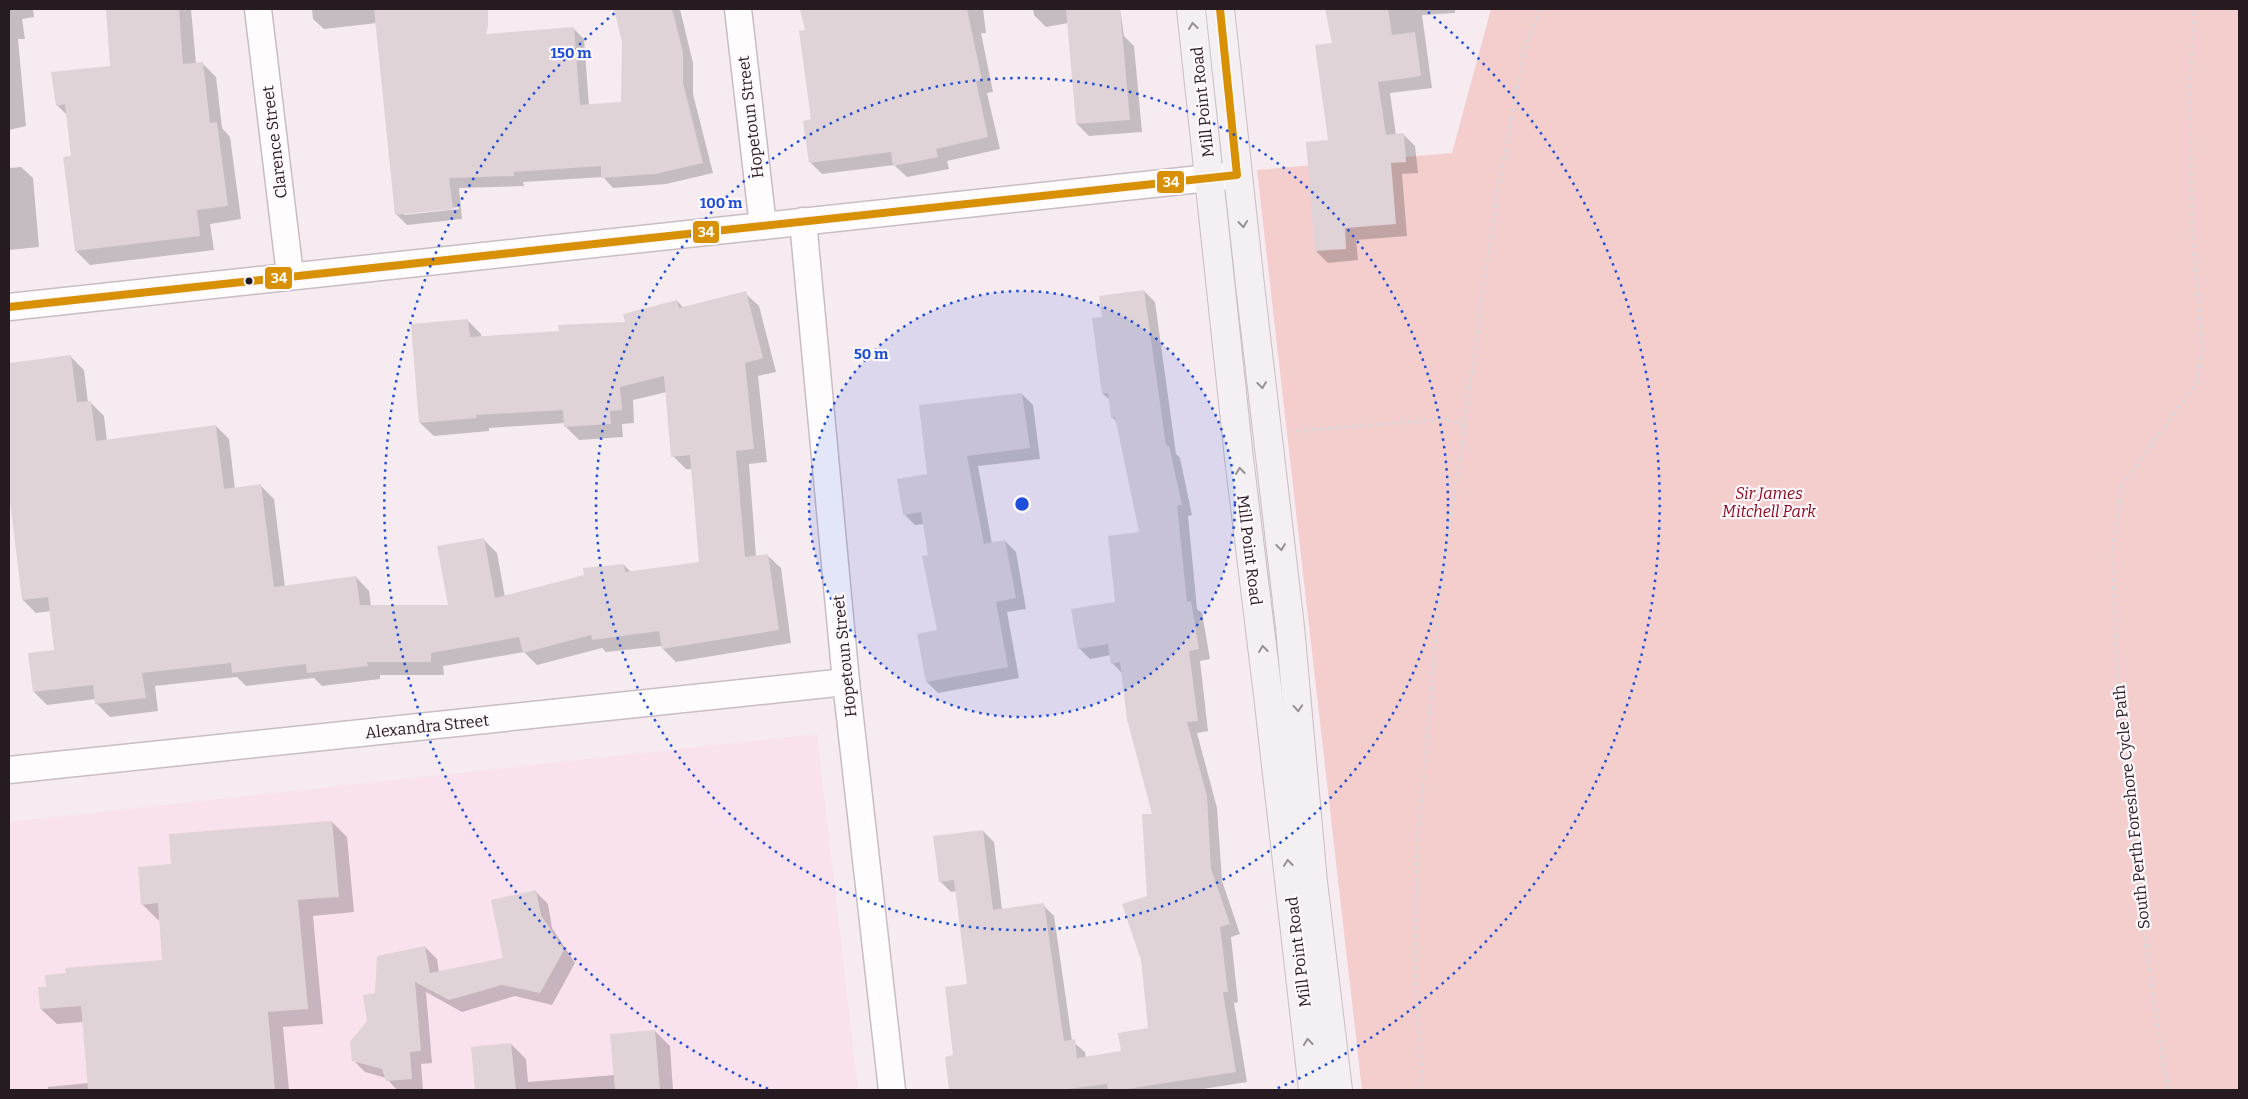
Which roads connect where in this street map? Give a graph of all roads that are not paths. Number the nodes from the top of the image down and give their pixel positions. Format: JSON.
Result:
{"nodes":[{"id":1,"x":258,"y":9,"type":"edge"},
{"id":2,"x":738,"y":9,"type":"edge"},
{"id":3,"x":1191,"y":9,"type":"edge"},
{"id":4,"x":1220,"y":9,"type":"edge"},
{"id":5,"x":1237,"y":176,"type":"junction"},
{"id":6,"x":1210,"y":179,"type":"junction"},
{"id":7,"x":803,"y":221,"type":"junction"},
{"id":8,"x":763,"y":226,"type":"junction"},
{"id":9,"x":290,"y":276,"type":"junction"},
{"id":10,"x":9,"y":307,"type":"edge"},
{"id":11,"x":846,"y":682,"type":"junction"},
{"id":12,"x":9,"y":770,"type":"edge"},
{"id":13,"x":892,"y":1090,"type":"edge"},
{"id":14,"x":1313,"y":1090,"type":"edge"},
{"id":15,"x":1338,"y":1090,"type":"edge"}],
"edges":[{"from":1,"to":9,"type":"street","name":"Clarence Street"},
{"from":2,"to":8,"type":"street","name":"Hopetoun Street"},
{"from":6,"to":3,"type":"main road","name":"Mill Point Road","one_way":true},
{"from":4,"to":5,"type":"main road","name":"Mill Point Road"},
{"from":5,"to":6,"type":"street"},
{"from":5,"to":15,"type":"main road","name":"Mill Point Road","one_way":true},
{"from":6,"to":7,"type":"street"},
{"from":14,"to":6,"type":"main road","name":"Mill Point Road","one_way":true},
{"from":7,"to":8,"type":"street"},
{"from":7,"to":11,"type":"street","name":"Hopetoun Street"},
{"from":8,"to":9,"type":"street"},
{"from":9,"to":10,"type":"street"},
{"from":11,"to":12,"type":"street","name":"Alexandra Street"},
{"from":11,"to":13,"type":"street","name":"Hopetoun Street"}]}
